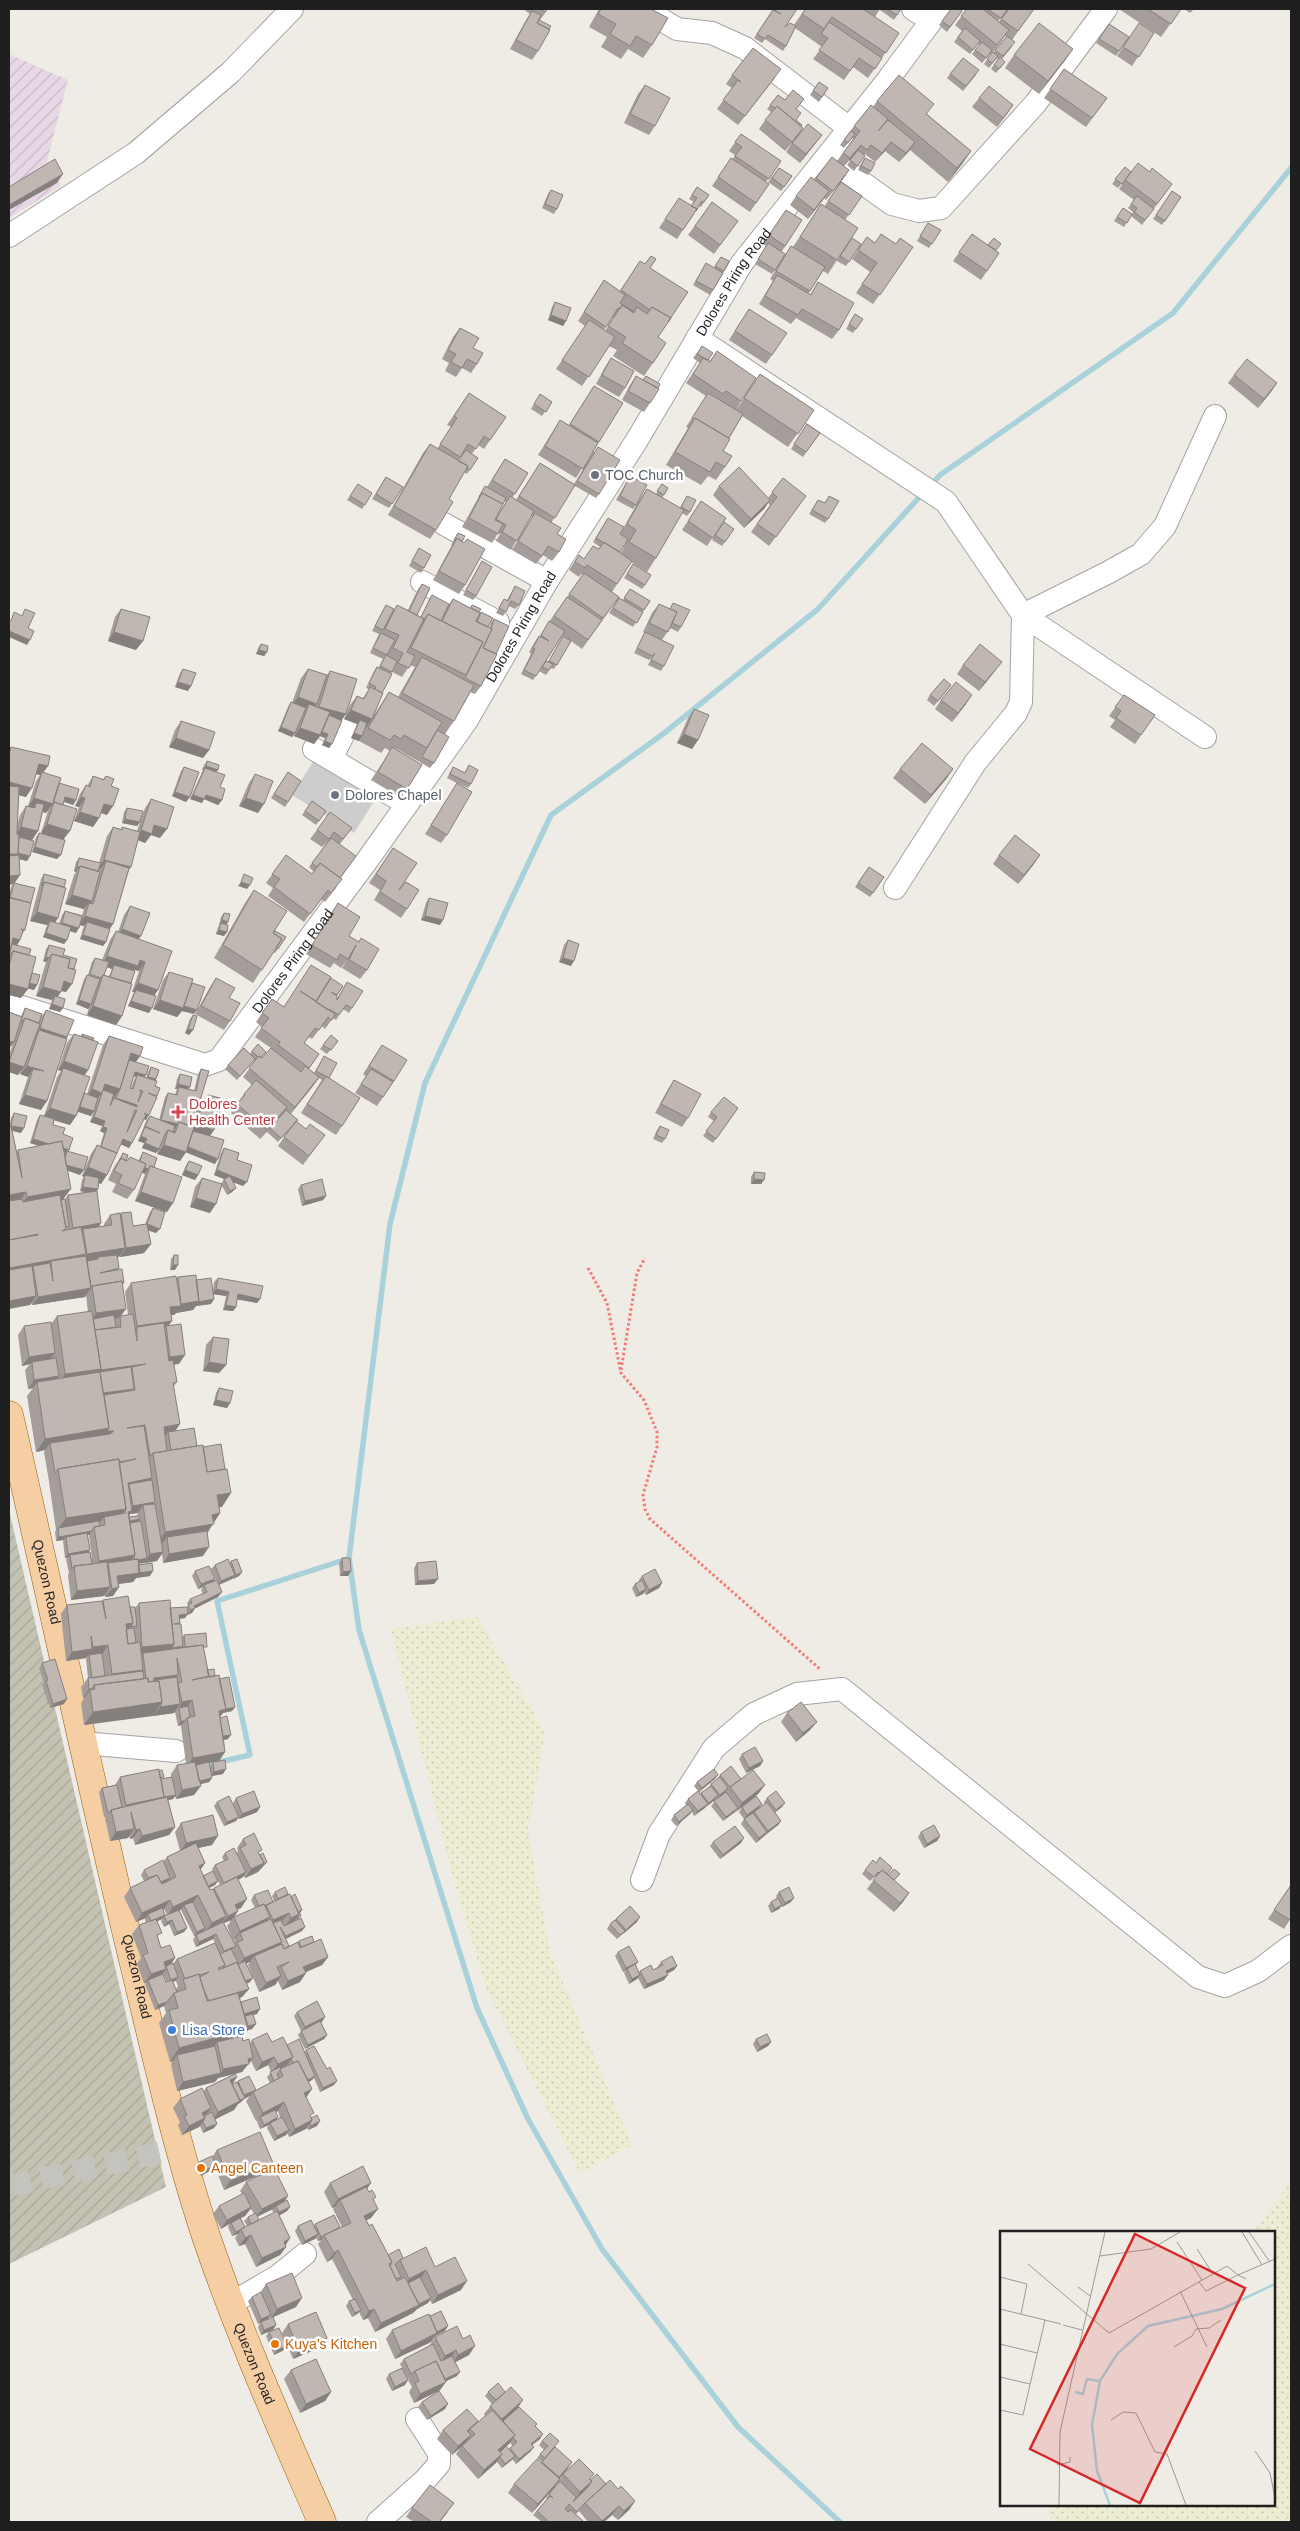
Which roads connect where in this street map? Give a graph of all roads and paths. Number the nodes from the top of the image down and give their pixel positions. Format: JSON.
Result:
{"nodes":[{"id":1,"x":292,"y":9,"type":"edge"},
{"id":2,"x":644,"y":9,"type":"edge"},
{"id":3,"x":1106,"y":9,"type":"edge"},
{"id":4,"x":928,"y":13,"type":"edge"},
{"id":5,"x":849,"y":128,"type":"junction"},
{"id":6,"x":828,"y":158,"type":"junction"},
{"id":7,"x":9,"y":236,"type":"edge"},
{"id":8,"x":697,"y":338,"type":"junction"},
{"id":9,"x":1215,"y":416,"type":"dead end"},
{"id":10,"x":444,"y":524,"type":"edge"},
{"id":11,"x":547,"y":581,"type":"junction"},
{"id":12,"x":422,"y":582,"type":"edge"},
{"id":13,"x":1023,"y":615,"type":"junction"},
{"id":14,"x":516,"y":632,"type":"junction"},
{"id":15,"x":348,"y":726,"type":"dead end"},
{"id":16,"x":1205,"y":736,"type":"dead end"},
{"id":17,"x":407,"y":804,"type":"junction"},
{"id":18,"x":896,"y":888,"type":"dead end"},
{"id":19,"x":9,"y":1003,"type":"edge"},
{"id":20,"x":645,"y":1258,"type":"dead end"},
{"id":21,"x":588,"y":1268,"type":"dead end"},
{"id":22,"x":620,"y":1373,"type":"junction"},
{"id":23,"x":9,"y":1415,"type":"edge"},
{"id":24,"x":842,"y":1689,"type":"junction"},
{"id":25,"x":82,"y":1743,"type":"junction"},
{"id":26,"x":176,"y":1751,"type":"dead end"},
{"id":27,"x":642,"y":1880,"type":"dead end"},
{"id":28,"x":1291,"y":1946,"type":"edge"},
{"id":29,"x":305,"y":2254,"type":"dead end"},
{"id":30,"x":232,"y":2303,"type":"junction"},
{"id":31,"x":417,"y":2419,"type":"dead end"},
{"id":32,"x":322,"y":2522,"type":"edge"},
{"id":33,"x":378,"y":2522,"type":"edge"}],
"edges":[{"from":1,"to":7,"type":"street"},
{"from":2,"to":5,"type":"street"},
{"from":3,"to":6,"type":"street"},
{"from":4,"to":5,"type":"street","name":"Dolores Piring Road"},
{"from":5,"to":6,"type":"street","name":"Dolores Piring Road"},
{"from":6,"to":8,"type":"street","name":"Dolores Piring Road"},
{"from":8,"to":11,"type":"street","name":"Dolores Piring Road"},
{"from":8,"to":13,"type":"street"},
{"from":9,"to":13,"type":"street"},
{"from":10,"to":11,"type":"street"},
{"from":11,"to":14,"type":"street","name":"Dolores Piring Road"},
{"from":12,"to":14,"type":"street"},
{"from":13,"to":16,"type":"street"},
{"from":13,"to":18,"type":"street"},
{"from":14,"to":17,"type":"street","name":"Dolores Piring Road"},
{"from":15,"to":17,"type":"street"},
{"from":17,"to":19,"type":"street","name":"Dolores Piring Road"},
{"from":20,"to":22,"type":"path"},
{"from":21,"to":22,"type":"path"},
{"from":22,"to":24,"type":"path"},
{"from":23,"to":25,"type":"main road","name":"Quezon Road"},
{"from":24,"to":27,"type":"street"},
{"from":24,"to":28,"type":"street"},
{"from":25,"to":26,"type":"street"},
{"from":25,"to":30,"type":"main road","name":"Quezon Road"},
{"from":29,"to":30,"type":"street"},
{"from":30,"to":32,"type":"main road","name":"Quezon Road"},
{"from":31,"to":33,"type":"street"}]}
